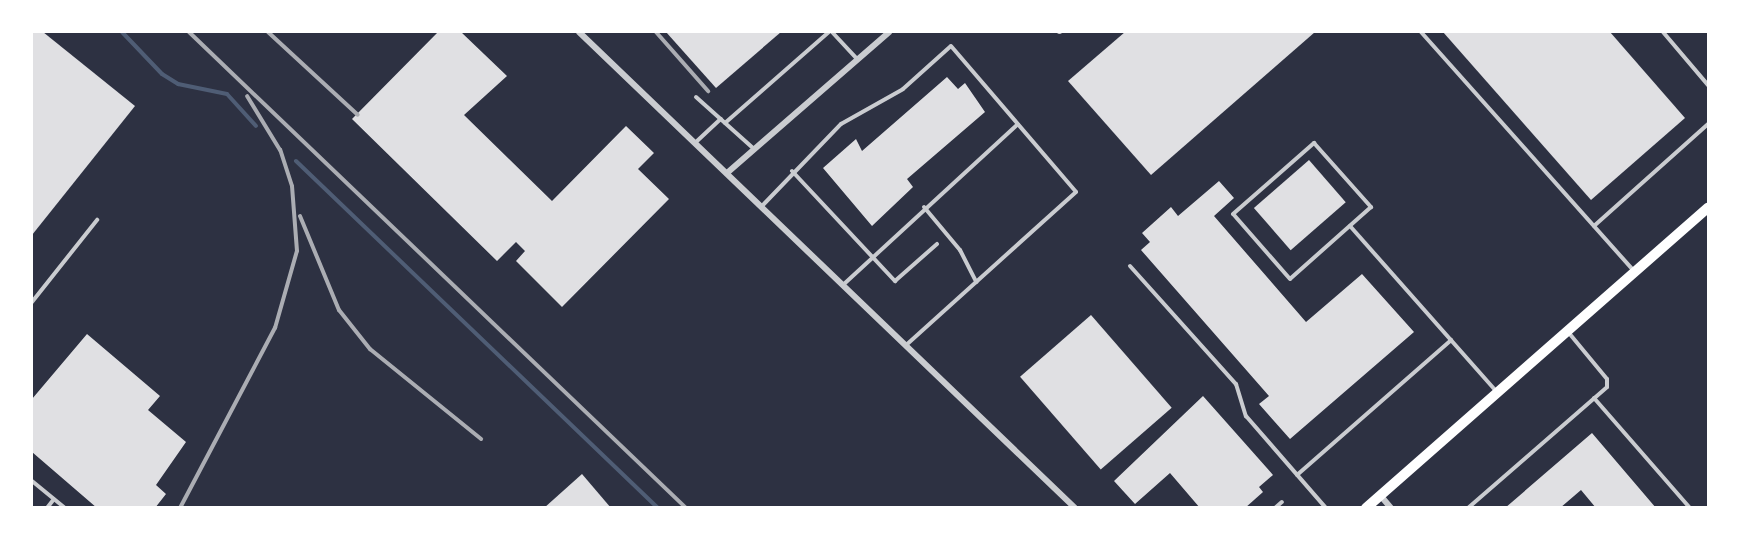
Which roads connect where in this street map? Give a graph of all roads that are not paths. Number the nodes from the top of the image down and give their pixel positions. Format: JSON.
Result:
{"nodes":[{"id":1,"x":579,"y":32,"type":"edge"},
{"id":2,"x":831,"y":32,"type":"edge"},
{"id":3,"x":889,"y":32,"type":"edge"},
{"id":4,"x":1421,"y":32,"type":"edge"},
{"id":5,"x":1663,"y":32,"type":"edge"},
{"id":6,"x":857,"y":59,"type":"junction"},
{"id":7,"x":1708,"y":85,"type":"edge"},
{"id":8,"x":696,"y":97,"type":"dead end"},
{"id":9,"x":720,"y":118,"type":"junction"},
{"id":10,"x":725,"y":123,"type":"junction"},
{"id":11,"x":1018,"y":124,"type":"junction"},
{"id":12,"x":1708,"y":124,"type":"edge"},
{"id":13,"x":696,"y":142,"type":"junction"},
{"id":14,"x":754,"y":149,"type":"junction"},
{"id":15,"x":792,"y":171,"type":"junction"},
{"id":16,"x":727,"y":173,"type":"junction"},
{"id":17,"x":762,"y":206,"type":"junction"},
{"id":18,"x":924,"y":207,"type":"junction"},
{"id":19,"x":1708,"y":208,"type":"edge"},
{"id":20,"x":97,"y":220,"type":"dead end"},
{"id":21,"x":1350,"y":226,"type":"junction"},
{"id":22,"x":1594,"y":226,"type":"junction"},
{"id":23,"x":937,"y":244,"type":"dead end"},
{"id":24,"x":870,"y":256,"type":"junction"},
{"id":25,"x":1130,"y":266,"type":"dead end"},
{"id":26,"x":1635,"y":272,"type":"junction"},
{"id":27,"x":976,"y":282,"type":"junction"},
{"id":28,"x":844,"y":284,"type":"junction"},
{"id":29,"x":32,"y":302,"type":"edge"},
{"id":30,"x":1568,"y":331,"type":"junction"},
{"id":31,"x":1451,"y":340,"type":"junction"},
{"id":32,"x":907,"y":344,"type":"junction"},
{"id":33,"x":1498,"y":393,"type":"junction"},
{"id":34,"x":1594,"y":398,"type":"junction"},
{"id":35,"x":1297,"y":475,"type":"junction"},
{"id":36,"x":32,"y":483,"type":"edge"},
{"id":37,"x":1380,"y":495,"type":"junction"},
{"id":38,"x":54,"y":499,"type":"junction"},
{"id":39,"x":1282,"y":502,"type":"dead end"},
{"id":40,"x":47,"y":507,"type":"edge"},
{"id":41,"x":65,"y":507,"type":"edge"},
{"id":42,"x":1075,"y":507,"type":"edge"},
{"id":43,"x":1275,"y":507,"type":"edge"},
{"id":44,"x":1326,"y":507,"type":"edge"},
{"id":45,"x":1366,"y":507,"type":"edge"},
{"id":46,"x":1391,"y":507,"type":"edge"},
{"id":47,"x":1468,"y":507,"type":"edge"},
{"id":48,"x":1690,"y":507,"type":"edge"}],
"edges":[{"from":1,"to":13,"type":"street"},
{"from":2,"to":6,"type":"lane"},
{"from":2,"to":10,"type":"lane"},
{"from":3,"to":6,"type":"street"},
{"from":4,"to":22,"type":"lane"},
{"from":5,"to":7,"type":"lane"},
{"from":6,"to":14,"type":"street"},
{"from":8,"to":9,"type":"lane"},
{"from":9,"to":10,"type":"lane"},
{"from":9,"to":13,"type":"lane"},
{"from":10,"to":14,"type":"lane"},
{"from":11,"to":15,"type":"lane"},
{"from":11,"to":18,"type":"lane"},
{"from":11,"to":27,"type":"lane"},
{"from":12,"to":22,"type":"lane"},
{"from":13,"to":16,"type":"street"},
{"from":14,"to":16,"type":"street"},
{"from":15,"to":17,"type":"lane"},
{"from":15,"to":24,"type":"lane"},
{"from":16,"to":17,"type":"street"},
{"from":17,"to":28,"type":"street"},
{"from":18,"to":24,"type":"lane"},
{"from":18,"to":27,"type":"lane"},
{"from":19,"to":26,"type":"main road"},
{"from":20,"to":29,"type":"lane"},
{"from":21,"to":21,"type":"lane"},
{"from":21,"to":31,"type":"lane"},
{"from":22,"to":26,"type":"lane"},
{"from":23,"to":24,"type":"lane"},
{"from":24,"to":28,"type":"lane"},
{"from":25,"to":35,"type":"lane"},
{"from":26,"to":30,"type":"main road"},
{"from":27,"to":32,"type":"lane"},
{"from":28,"to":32,"type":"street"},
{"from":30,"to":33,"type":"main road"},
{"from":30,"to":34,"type":"lane"},
{"from":31,"to":33,"type":"lane"},
{"from":31,"to":35,"type":"lane"},
{"from":32,"to":42,"type":"street"},
{"from":33,"to":37,"type":"main road"},
{"from":34,"to":47,"type":"lane"},
{"from":34,"to":48,"type":"lane"},
{"from":35,"to":44,"type":"lane"},
{"from":36,"to":38,"type":"lane"},
{"from":37,"to":45,"type":"main road"},
{"from":37,"to":46,"type":"street"},
{"from":38,"to":40,"type":"lane"},
{"from":38,"to":41,"type":"lane"},
{"from":39,"to":43,"type":"lane"}]}
